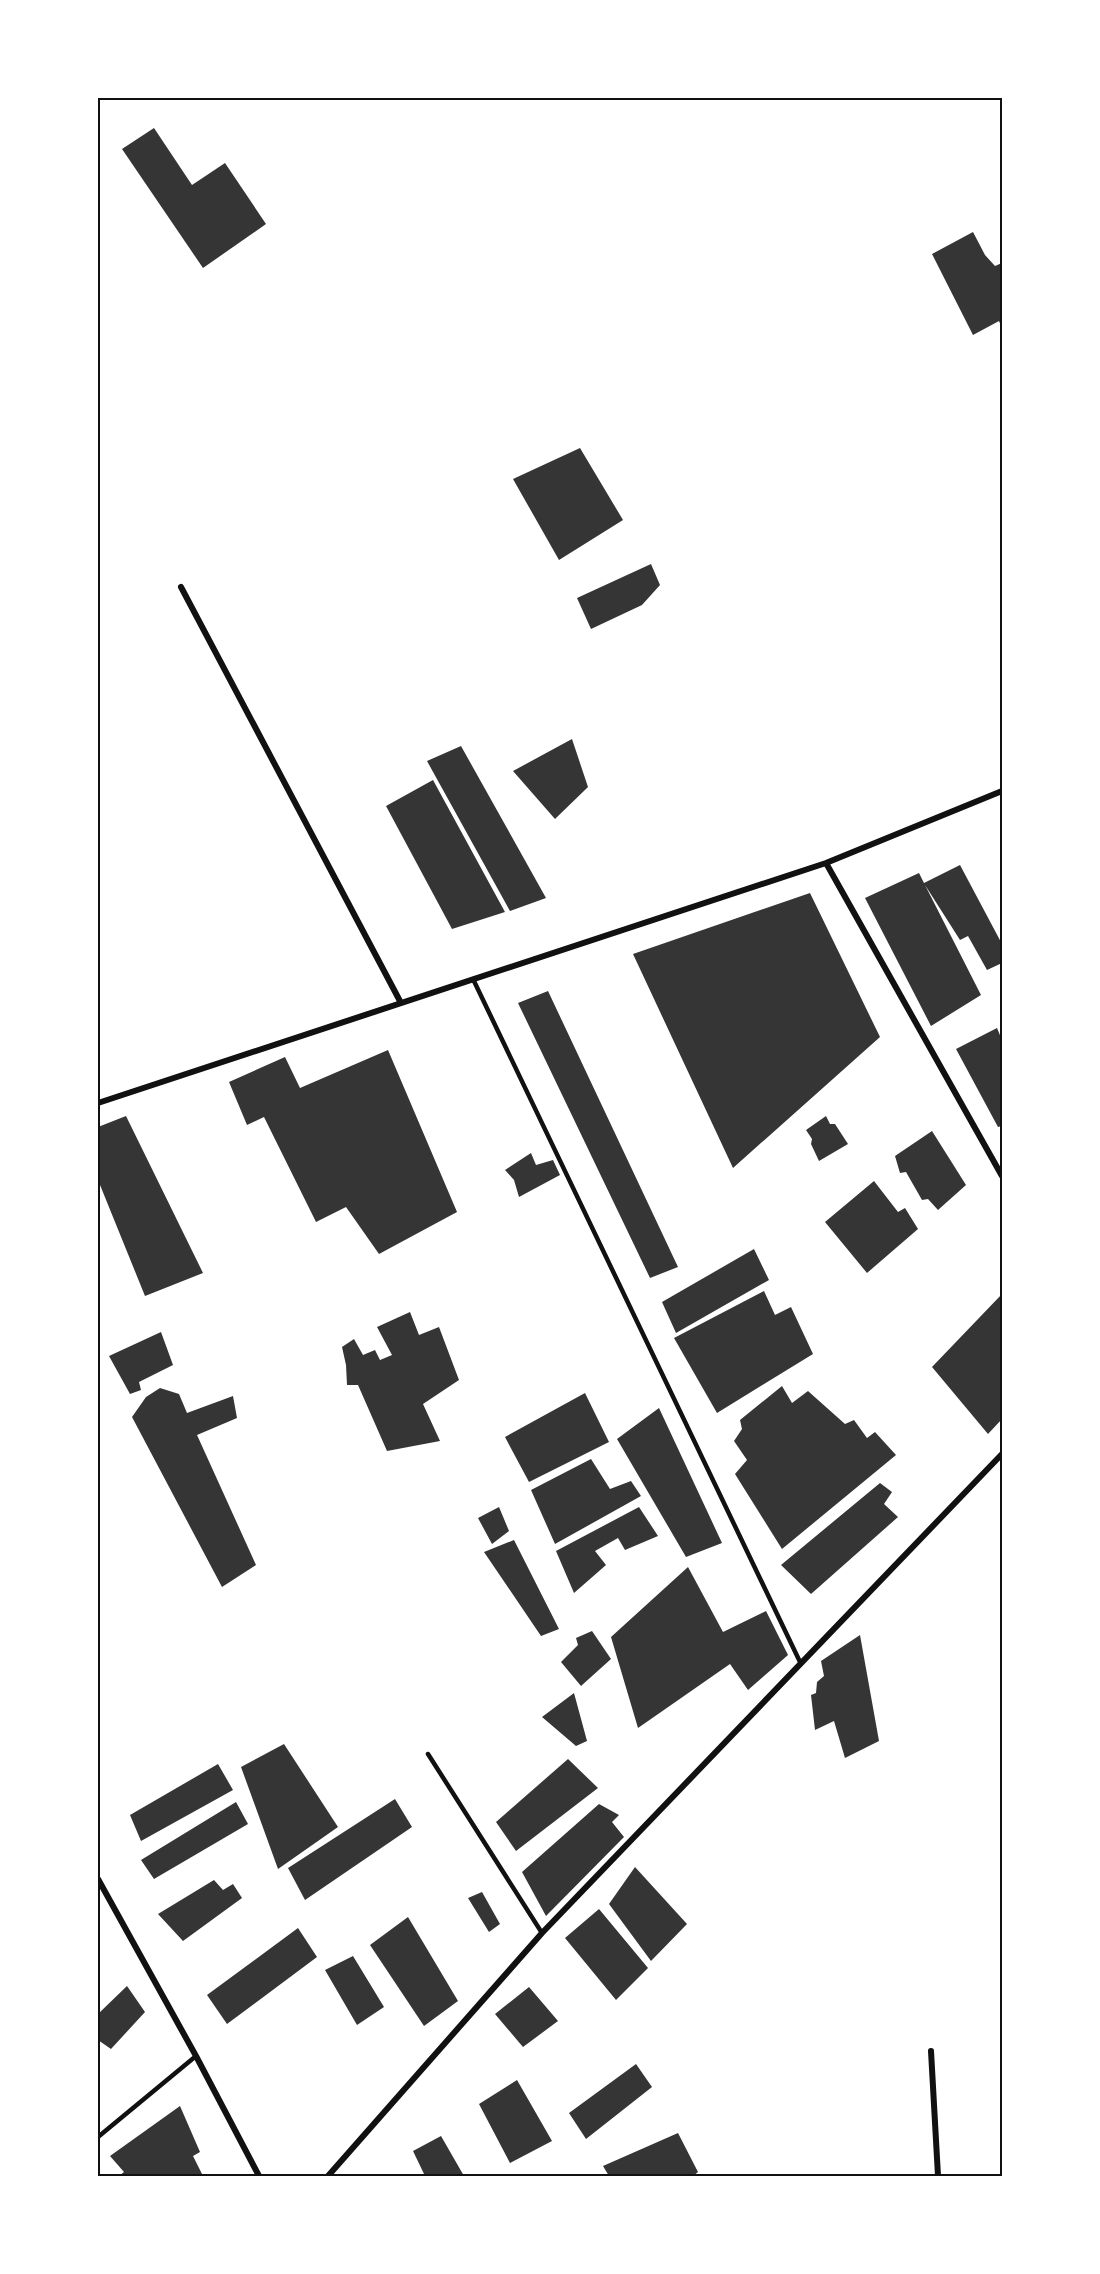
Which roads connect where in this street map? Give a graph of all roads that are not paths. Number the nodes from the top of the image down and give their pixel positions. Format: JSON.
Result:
{"nodes":[{"id":1,"x":181,"y":587,"type":"dead end"},
{"id":2,"x":1002,"y":791,"type":"edge"},
{"id":3,"x":826,"y":863,"type":"junction"},
{"id":4,"x":473,"y":979,"type":"junction"},
{"id":5,"x":401,"y":1003,"type":"junction"},
{"id":6,"x":98,"y":1103,"type":"edge"},
{"id":7,"x":1002,"y":1176,"type":"edge"},
{"id":8,"x":1002,"y":1454,"type":"edge"},
{"id":9,"x":801,"y":1664,"type":"junction"},
{"id":10,"x":428,"y":1754,"type":"dead end"},
{"id":11,"x":98,"y":1879,"type":"edge"},
{"id":12,"x":542,"y":1933,"type":"junction"},
{"id":13,"x":931,"y":2051,"type":"dead end"},
{"id":14,"x":196,"y":2056,"type":"junction"},
{"id":15,"x":98,"y":2137,"type":"edge"},
{"id":16,"x":259,"y":2176,"type":"edge"},
{"id":17,"x":328,"y":2176,"type":"edge"},
{"id":18,"x":938,"y":2176,"type":"edge"}],
"edges":[{"from":1,"to":5,"type":"street"},
{"from":2,"to":3,"type":"street"},
{"from":3,"to":4,"type":"street"},
{"from":3,"to":7,"type":"street"},
{"from":4,"to":5,"type":"street"},
{"from":4,"to":9,"type":"lane"},
{"from":5,"to":6,"type":"street"},
{"from":8,"to":9,"type":"street"},
{"from":9,"to":12,"type":"street"},
{"from":10,"to":12,"type":"lane"},
{"from":11,"to":14,"type":"street"},
{"from":12,"to":17,"type":"street"},
{"from":13,"to":18,"type":"street"},
{"from":14,"to":15,"type":"lane"},
{"from":14,"to":16,"type":"street"}]}
